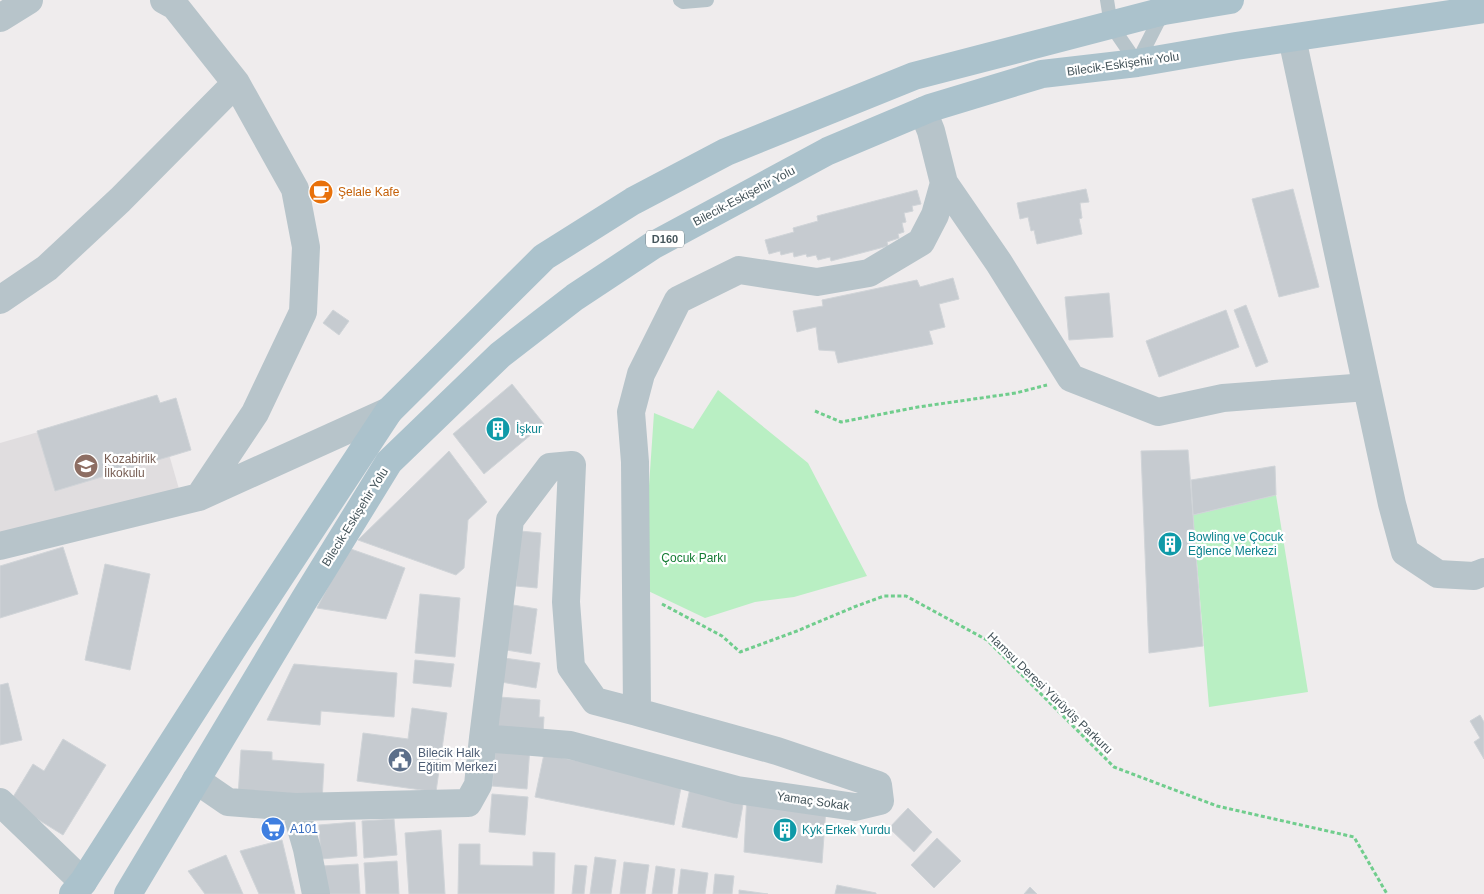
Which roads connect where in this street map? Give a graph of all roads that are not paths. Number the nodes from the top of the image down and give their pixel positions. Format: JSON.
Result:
{"nodes":[{"id":1,"x":164,"y":0,"type":"edge"},
{"id":2,"x":680,"y":0,"type":"edge"},
{"id":3,"x":707,"y":0,"type":"edge"},
{"id":4,"x":1230,"y":0,"type":"edge"},
{"id":5,"x":1162,"y":5,"type":"edge"},
{"id":6,"x":1484,"y":9,"type":"edge"},
{"id":7,"x":1109,"y":12,"type":"edge"},
{"id":8,"x":1292,"y":38,"type":"junction"},
{"id":9,"x":1137,"y":63,"type":"junction"},
{"id":10,"x":236,"y":83,"type":"junction"},
{"id":11,"x":923,"y":111,"type":"junction"},
{"id":12,"x":944,"y":183,"type":"junction"},
{"id":13,"x":0,"y":300,"type":"edge"},
{"id":14,"x":1367,"y":388,"type":"junction"},
{"id":15,"x":389,"y":411,"type":"junction"},
{"id":16,"x":199,"y":497,"type":"junction"},
{"id":17,"x":0,"y":546,"type":"edge"},
{"id":18,"x":1484,"y":572,"type":"edge"},
{"id":19,"x":637,"y":712,"type":"junction"},
{"id":20,"x":483,"y":738,"type":"junction"},
{"id":21,"x":196,"y":780,"type":"junction"},
{"id":22,"x":0,"y":802,"type":"edge"},
{"id":23,"x":296,"y":807,"type":"junction"},
{"id":24,"x":78,"y":888,"type":"edge"},
{"id":25,"x":128,"y":894,"type":"edge"},
{"id":26,"x":316,"y":894,"type":"edge"}],
"edges":[{"from":1,"to":10,"type":"street"},
{"from":2,"to":3,"type":"lane"},
{"from":4,"to":5,"type":"main road"},
{"from":5,"to":7,"type":"main road"},
{"from":5,"to":9,"type":"lane"},
{"from":6,"to":8,"type":"main road","name":"Bilecik-Eskişehir Yolu","number":"D160"},
{"from":7,"to":9,"type":"lane"},
{"from":7,"to":15,"type":"main road"},
{"from":8,"to":9,"type":"main road","name":"Bilecik-Eskişehir Yolu","number":"D160"},
{"from":8,"to":14,"type":"street"},
{"from":9,"to":11,"type":"main road","name":"Bilecik-Eskişehir Yolu","number":"D160"},
{"from":10,"to":13,"type":"street"},
{"from":10,"to":16,"type":"street"},
{"from":11,"to":12,"type":"street"},
{"from":11,"to":21,"type":"main road","name":"Bilecik-Eskişehir Yolu","number":"D160"},
{"from":12,"to":14,"type":"street"},
{"from":12,"to":19,"type":"street"},
{"from":14,"to":18,"type":"street"},
{"from":15,"to":16,"type":"street"},
{"from":15,"to":24,"type":"main road"},
{"from":16,"to":17,"type":"street"},
{"from":19,"to":20,"type":"street"},
{"from":19,"to":20,"type":"street","name":"Yamaç Sokak"},
{"from":20,"to":23,"type":"street"},
{"from":21,"to":23,"type":"street"},
{"from":21,"to":25,"type":"main road","name":"Bilecik-Eskişehir Yolu","number":"D160"},
{"from":22,"to":24,"type":"street"},
{"from":23,"to":26,"type":"street"}]}
